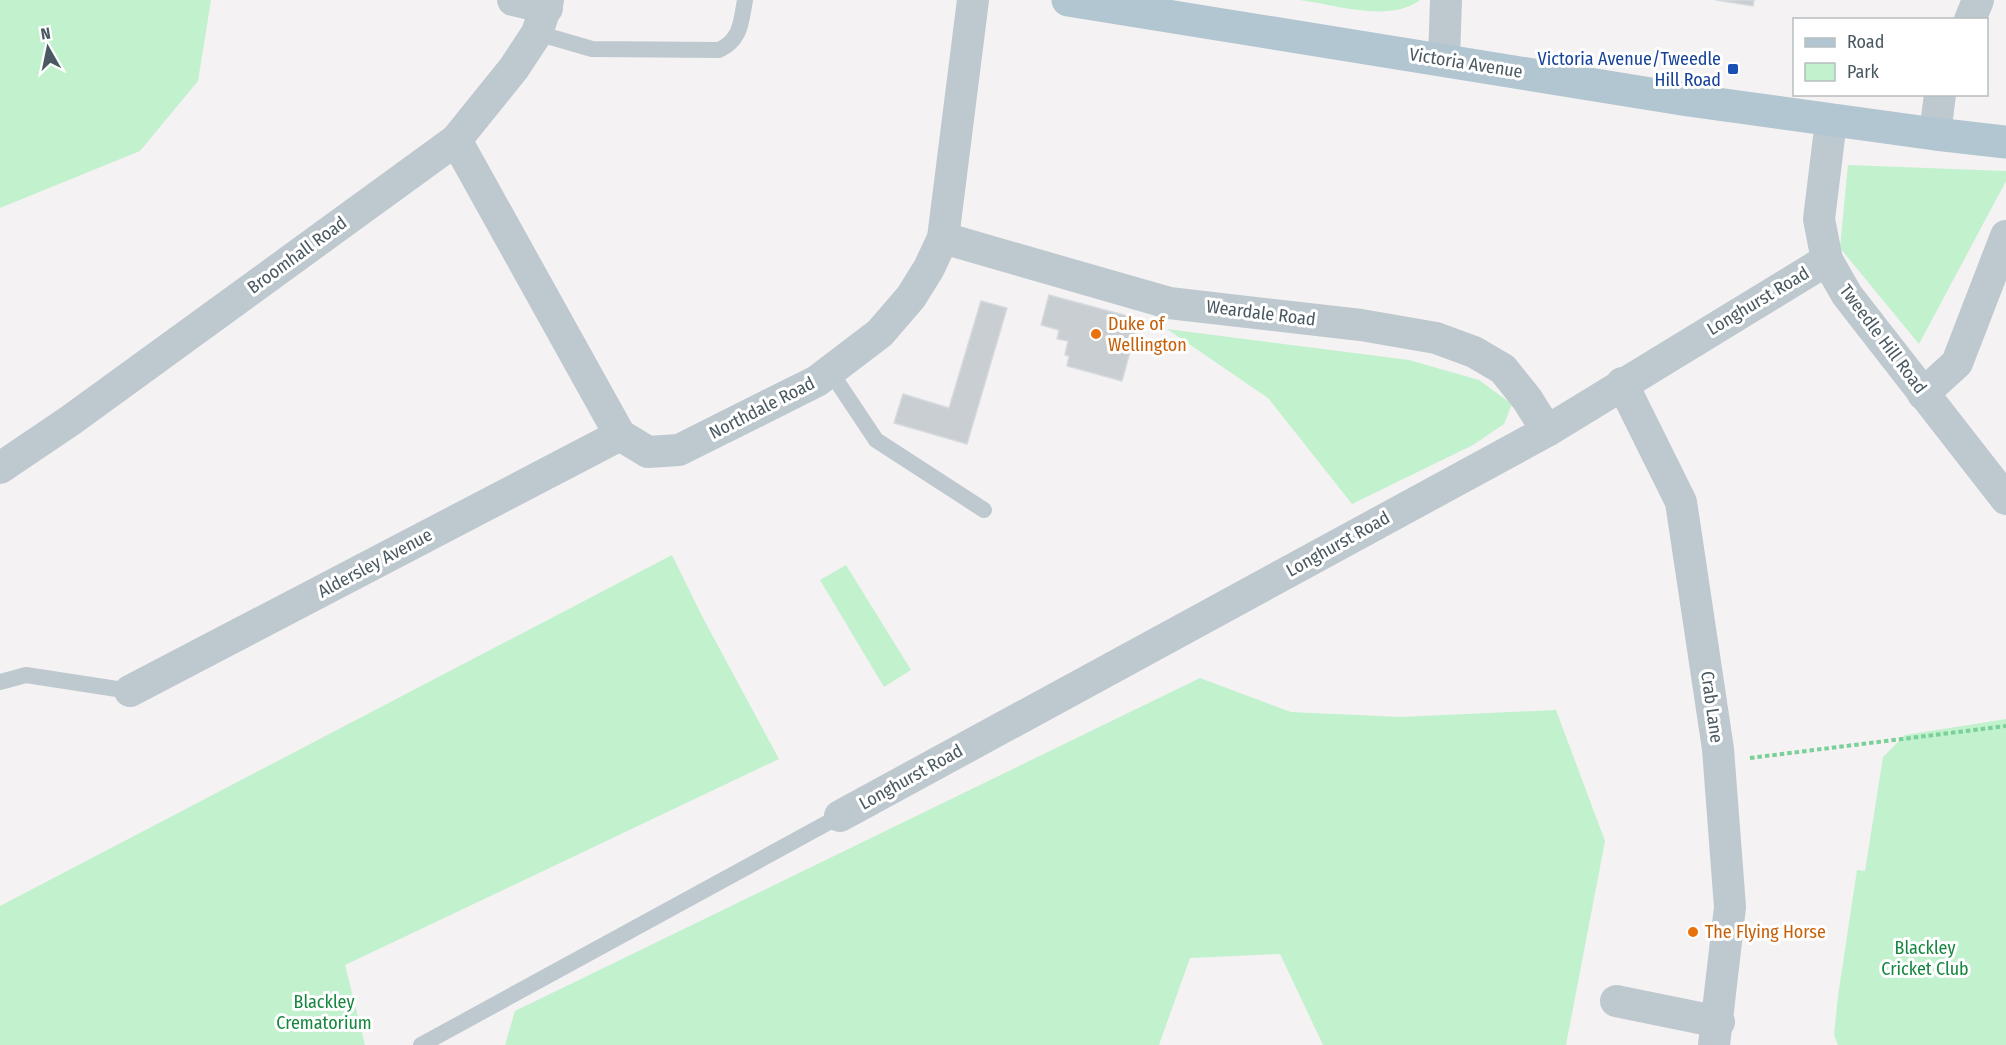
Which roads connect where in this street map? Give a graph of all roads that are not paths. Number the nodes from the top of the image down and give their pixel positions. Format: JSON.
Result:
{"nodes":[{"id":1,"x":513,"y":0,"type":"edge"},
{"id":2,"x":745,"y":0,"type":"edge"},
{"id":3,"x":973,"y":0,"type":"edge"},
{"id":4,"x":1068,"y":0,"type":"edge"},
{"id":5,"x":1446,"y":0,"type":"edge"},
{"id":6,"x":1978,"y":0,"type":"edge"},
{"id":7,"x":544,"y":14,"type":"edge"},
{"id":8,"x":1971,"y":18,"type":"edge"},
{"id":9,"x":1444,"y":59,"type":"junction"},
{"id":10,"x":1941,"y":96,"type":"edge"},
{"id":11,"x":1831,"y":121,"type":"junction"},
{"id":12,"x":1935,"y":135,"type":"junction"},
{"id":13,"x":456,"y":140,"type":"junction"},
{"id":14,"x":2006,"y":142,"type":"edge"},
{"id":15,"x":2006,"y":236,"type":"edge"},
{"id":16,"x":943,"y":238,"type":"junction"},
{"id":17,"x":1827,"y":260,"type":"junction"},
{"id":18,"x":830,"y":371,"type":"junction"},
{"id":19,"x":1622,"y":383,"type":"junction"},
{"id":20,"x":1923,"y":394,"type":"junction"},
{"id":21,"x":1547,"y":431,"type":"junction"},
{"id":22,"x":621,"y":435,"type":"junction"},
{"id":23,"x":1996,"y":464,"type":"edge"},
{"id":24,"x":0,"y":468,"type":"edge"},
{"id":25,"x":2006,"y":499,"type":"edge"},
{"id":26,"x":984,"y":510,"type":"dead end"},
{"id":27,"x":0,"y":682,"type":"edge"},
{"id":28,"x":130,"y":691,"type":"joint"},
{"id":29,"x":840,"y":816,"type":"joint"},
{"id":30,"x":1616,"y":1000,"type":"dead end"},
{"id":31,"x":1717,"y":1033,"type":"edge"},
{"id":32,"x":421,"y":1045,"type":"edge"}],
"edges":[{"from":1,"to":7,"type":"street"},
{"from":2,"to":7,"type":"lane"},
{"from":3,"to":16,"type":"street","name":"Northdale Road"},
{"from":4,"to":9,"type":"main road","name":"Victoria Avenue"},
{"from":5,"to":9,"type":"street"},
{"from":6,"to":8,"type":"street"},
{"from":7,"to":13,"type":"street","name":"Broomhall Road"},
{"from":9,"to":11,"type":"main road","name":"Victoria Avenue"},
{"from":10,"to":12,"type":"street"},
{"from":11,"to":12,"type":"main road","name":"Victoria Avenue"},
{"from":11,"to":17,"type":"street","name":"Tweedle Hill Road"},
{"from":12,"to":14,"type":"main road","name":"Victoria Avenue"},
{"from":13,"to":22,"type":"street","name":"Northdale Road"},
{"from":13,"to":24,"type":"street","name":"Broomhall Road"},
{"from":15,"to":20,"type":"street"},
{"from":16,"to":18,"type":"street","name":"Northdale Road"},
{"from":16,"to":21,"type":"street","name":"Weardale Road"},
{"from":17,"to":19,"type":"street","name":"Longhurst Road"},
{"from":17,"to":20,"type":"street","name":"Tweedle Hill Road"},
{"from":18,"to":22,"type":"street","name":"Northdale Road"},
{"from":18,"to":26,"type":"lane"},
{"from":19,"to":21,"type":"street","name":"Longhurst Road"},
{"from":19,"to":31,"type":"street","name":"Crab Lane"},
{"from":20,"to":23,"type":"street","name":"Tweedle Hill Road"},
{"from":21,"to":29,"type":"street","name":"Longhurst Road"},
{"from":22,"to":28,"type":"street","name":"Aldersley Avenue"},
{"from":23,"to":25,"type":"street","name":"Tweedle Hill Road"},
{"from":27,"to":28,"type":"lane"},
{"from":29,"to":32,"type":"lane"},
{"from":30,"to":31,"type":"street"}]}
